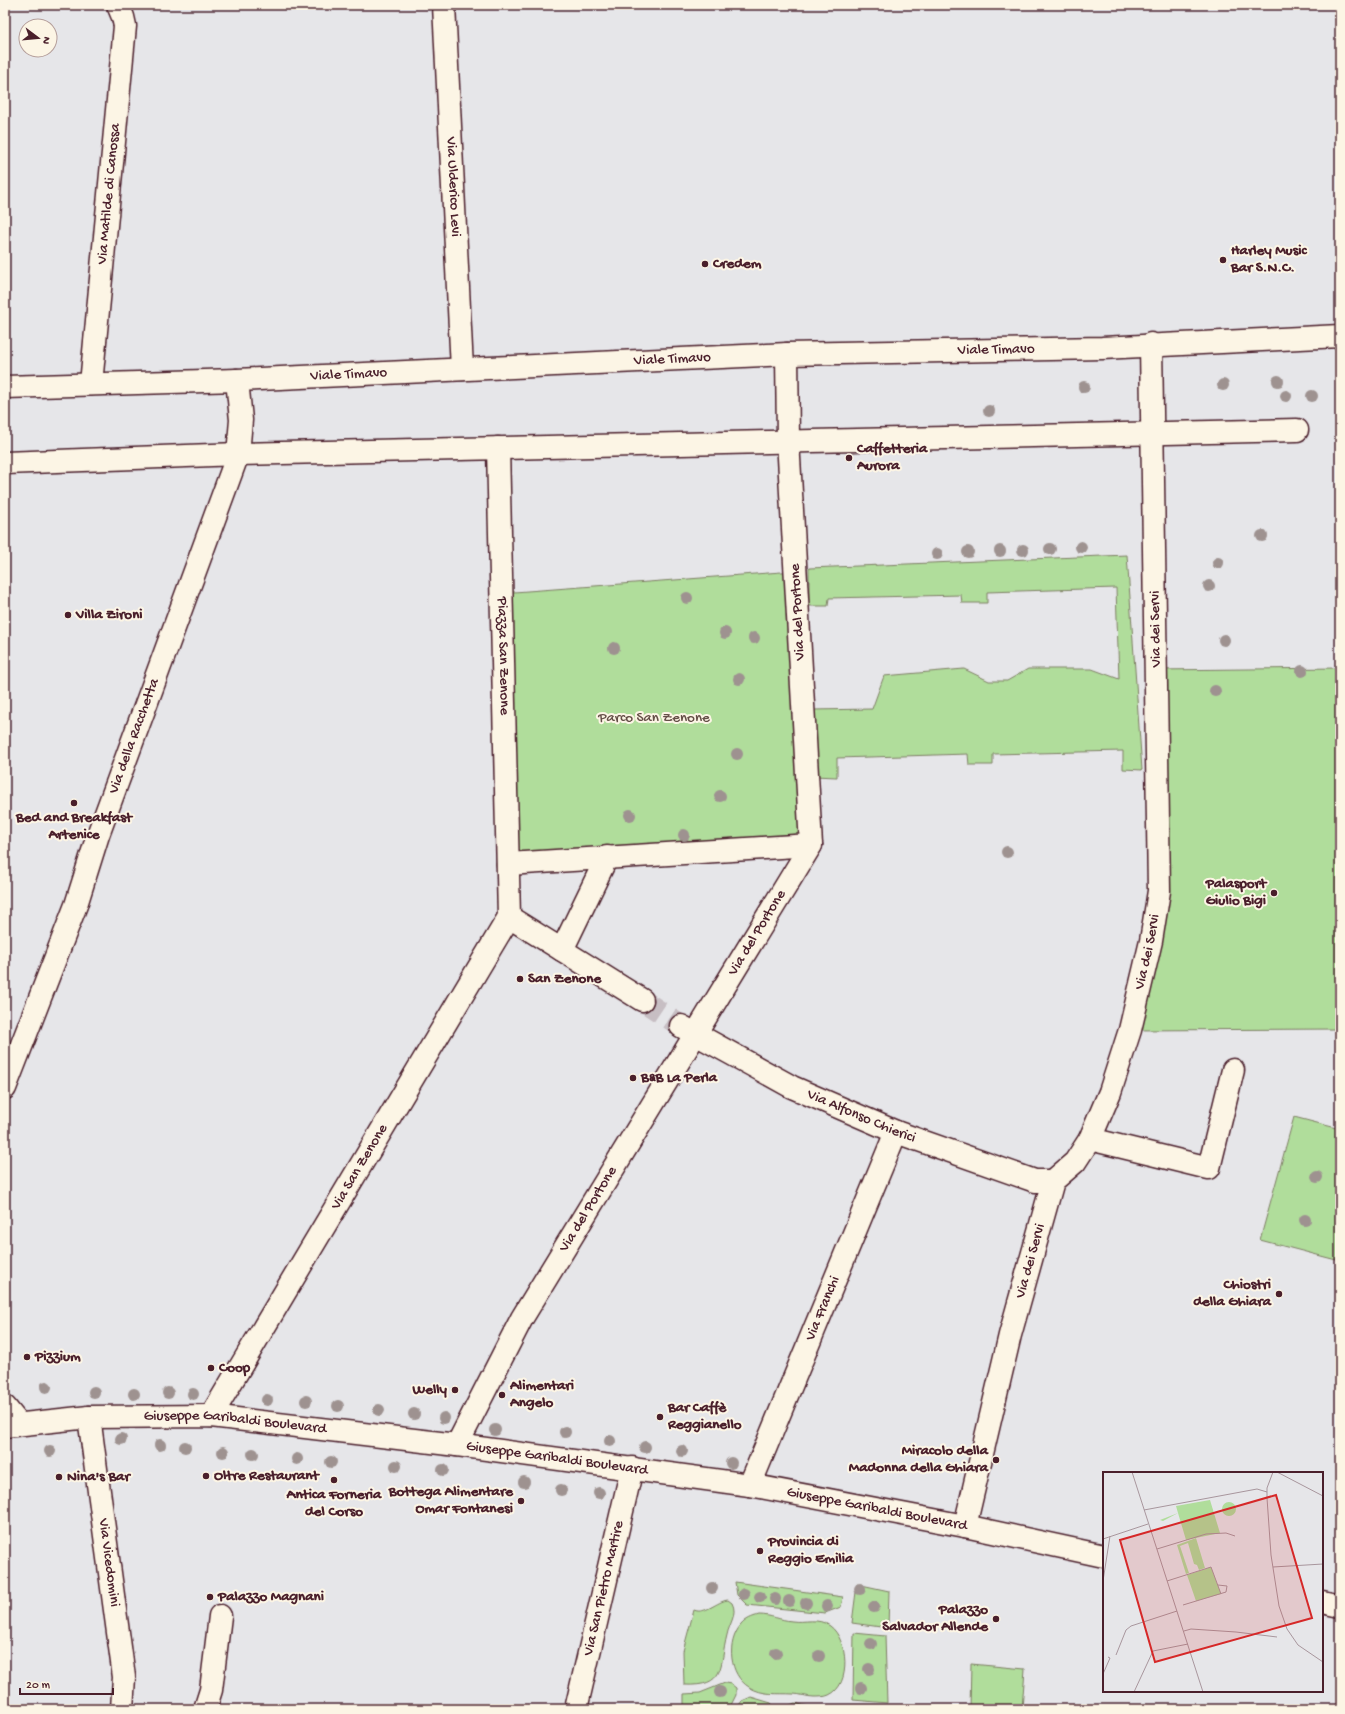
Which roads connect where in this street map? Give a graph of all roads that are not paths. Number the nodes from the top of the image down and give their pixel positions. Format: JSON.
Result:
{"nodes":[{"id":1,"x":118,"y":5,"type":"edge"},
{"id":2,"x":444,"y":5,"type":"edge"},
{"id":3,"x":1340,"y":336,"type":"edge"},
{"id":4,"x":1151,"y":344,"type":"junction"},
{"id":5,"x":787,"y":354,"type":"junction"},
{"id":6,"x":462,"y":369,"type":"junction"},
{"id":7,"x":237,"y":380,"type":"junction"},
{"id":8,"x":91,"y":384,"type":"junction"},
{"id":9,"x":5,"y":387,"type":"edge"},
{"id":10,"x":1297,"y":430,"type":"dead end"},
{"id":11,"x":1153,"y":433,"type":"junction"},
{"id":12,"x":788,"y":440,"type":"junction"},
{"id":13,"x":498,"y":448,"type":"junction"},
{"id":14,"x":238,"y":454,"type":"junction"},
{"id":15,"x":5,"y":463,"type":"edge"},
{"id":16,"x":811,"y":845,"type":"junction"},
{"id":17,"x":608,"y":857,"type":"junction"},
{"id":18,"x":508,"y":864,"type":"junction"},
{"id":19,"x":509,"y":917,"type":"junction"},
{"id":20,"x":562,"y":950,"type":"junction"},
{"id":21,"x":642,"y":1000,"type":"tunnel mouth"},
{"id":22,"x":688,"y":1030,"type":"junction"},
{"id":23,"x":1234,"y":1070,"type":"dead end"},
{"id":24,"x":5,"y":1088,"type":"edge"},
{"id":25,"x":896,"y":1132,"type":"junction"},
{"id":26,"x":1090,"y":1139,"type":"junction"},
{"id":27,"x":1053,"y":1181,"type":"junction"},
{"id":28,"x":211,"y":1416,"type":"junction"},
{"id":29,"x":88,"y":1417,"type":"junction"},
{"id":30,"x":9,"y":1419,"type":"edge"},
{"id":31,"x":457,"y":1445,"type":"junction"},
{"id":32,"x":632,"y":1468,"type":"junction"},
{"id":33,"x":750,"y":1484,"type":"junction"},
{"id":34,"x":965,"y":1526,"type":"junction"},
{"id":35,"x":1103,"y":1556,"type":"edge"},
{"id":36,"x":1323,"y":1602,"type":"edge"},
{"id":37,"x":1340,"y":1606,"type":"edge"},
{"id":38,"x":220,"y":1616,"type":"dead end"},
{"id":39,"x":122,"y":1709,"type":"edge"},
{"id":40,"x":205,"y":1709,"type":"edge"},
{"id":41,"x":576,"y":1709,"type":"edge"}],
"edges":[{"from":1,"to":8,"type":"street","name":"Via Matilde di Canossa"},
{"from":2,"to":6,"type":"street","name":"Via Ulderico Levi"},
{"from":3,"to":4,"type":"street","name":"Viale Timavo"},
{"from":4,"to":5,"type":"street","name":"Viale Timavo"},
{"from":4,"to":11,"type":"street","name":"Via dei Servi"},
{"from":5,"to":6,"type":"street","name":"Viale Timavo"},
{"from":5,"to":12,"type":"street","name":"Via del Portone"},
{"from":6,"to":7,"type":"street","name":"Viale Timavo"},
{"from":7,"to":8,"type":"street","name":"Viale Timavo"},
{"from":7,"to":14,"type":"street","name":"Via della Racchetta"},
{"from":8,"to":9,"type":"street","name":"Viale Timavo"},
{"from":10,"to":11,"type":"street"},
{"from":11,"to":12,"type":"street"},
{"from":11,"to":26,"type":"street","name":"Via dei Servi"},
{"from":12,"to":13,"type":"street"},
{"from":12,"to":16,"type":"street","name":"Via del Portone"},
{"from":13,"to":14,"type":"street"},
{"from":13,"to":18,"type":"street","name":"Piazza San Zenone"},
{"from":14,"to":15,"type":"street"},
{"from":14,"to":24,"type":"street","name":"Via della Racchetta"},
{"from":16,"to":17,"type":"street"},
{"from":16,"to":22,"type":"street","name":"Via del Portone"},
{"from":17,"to":18,"type":"street"},
{"from":17,"to":20,"type":"street"},
{"from":18,"to":19,"type":"street","name":"Piazza San Zenone"},
{"from":19,"to":20,"type":"street"},
{"from":19,"to":28,"type":"street","name":"Via San Zenone"},
{"from":20,"to":21,"type":"street"},
{"from":22,"to":25,"type":"street","name":"Via Alfonso Chierici"},
{"from":22,"to":31,"type":"street","name":"Via del Portone"},
{"from":23,"to":26,"type":"street"},
{"from":25,"to":27,"type":"street","name":"Via Alfonso Chierici"},
{"from":25,"to":33,"type":"street","name":"Via Franchi"},
{"from":26,"to":27,"type":"street","name":"Via dei Servi"},
{"from":27,"to":34,"type":"street","name":"Via dei Servi"},
{"from":28,"to":29,"type":"street","name":"Giuseppe Garibaldi Boulevard"},
{"from":28,"to":31,"type":"street","name":"Giuseppe Garibaldi Boulevard"},
{"from":29,"to":30,"type":"street","name":"Giuseppe Garibaldi Boulevard"},
{"from":29,"to":39,"type":"street","name":"Via Vicedomini"},
{"from":31,"to":32,"type":"street","name":"Giuseppe Garibaldi Boulevard"},
{"from":32,"to":33,"type":"street","name":"Giuseppe Garibaldi Boulevard"},
{"from":32,"to":41,"type":"street","name":"Via San Pietro Martire"},
{"from":33,"to":34,"type":"street","name":"Giuseppe Garibaldi Boulevard"},
{"from":34,"to":35,"type":"street","name":"Giuseppe Garibaldi Boulevard"},
{"from":36,"to":37,"type":"street"},
{"from":38,"to":40,"type":"street"}]}
